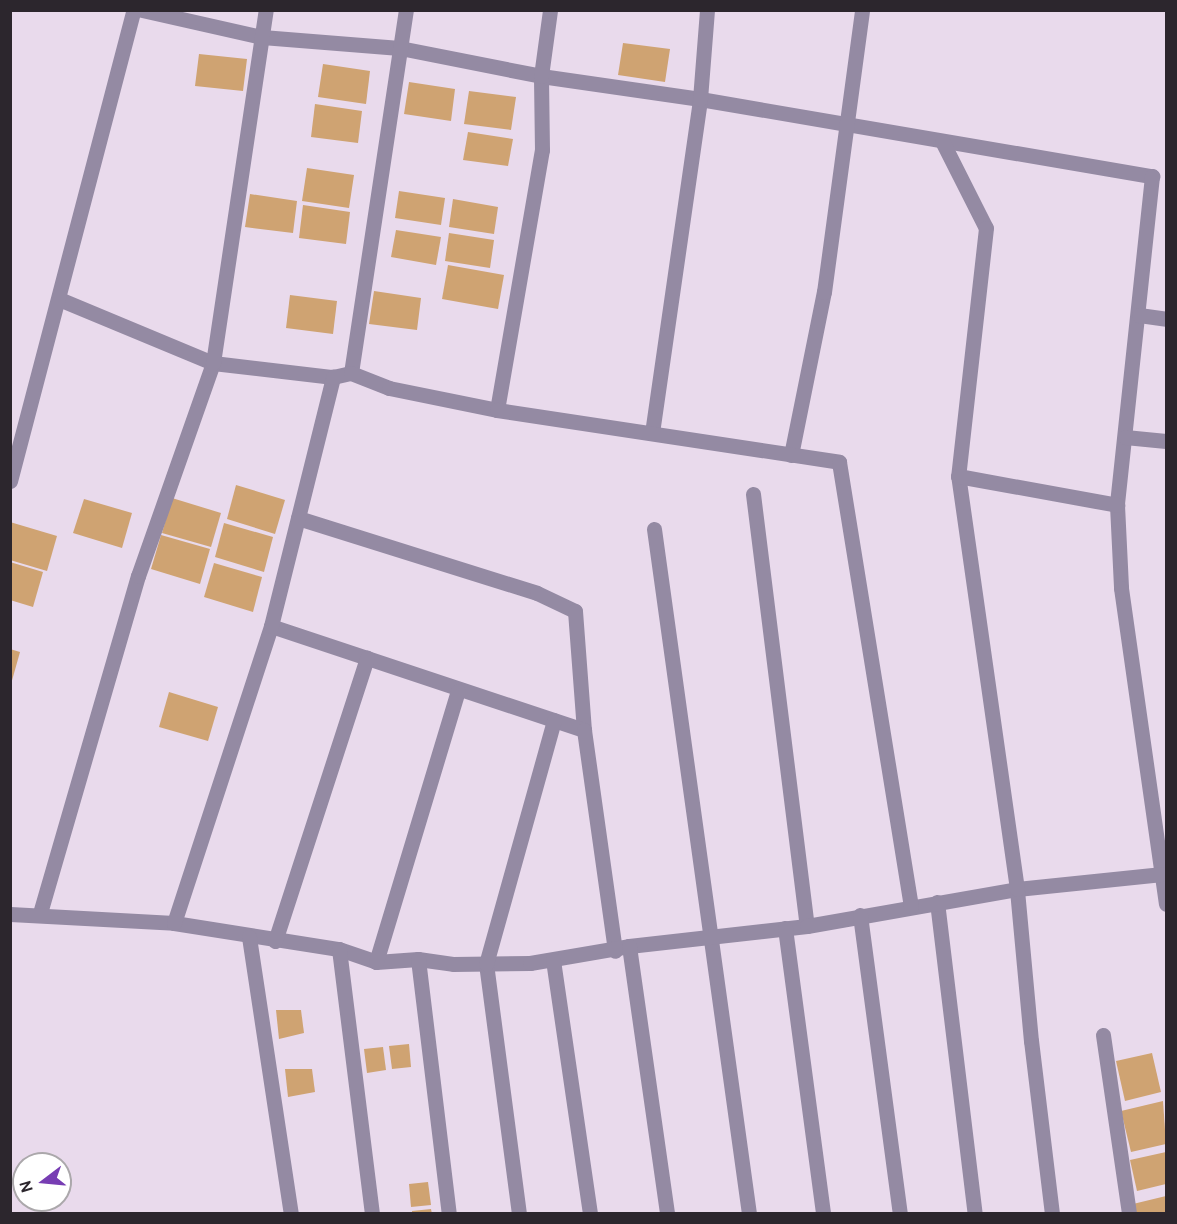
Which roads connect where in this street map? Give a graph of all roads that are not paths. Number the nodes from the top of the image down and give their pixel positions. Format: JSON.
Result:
{"nodes":[{"id":1,"x":134,"y":10,"type":"edge"},
{"id":2,"x":142,"y":10,"type":"edge"},
{"id":3,"x":267,"y":10,"type":"edge"},
{"id":4,"x":406,"y":10,"type":"edge"},
{"id":5,"x":550,"y":10,"type":"edge"},
{"id":6,"x":707,"y":10,"type":"edge"},
{"id":7,"x":862,"y":10,"type":"edge"},
{"id":8,"x":262,"y":37,"type":"junction"},
{"id":9,"x":400,"y":48,"type":"junction"},
{"id":10,"x":541,"y":76,"type":"junction"},
{"id":11,"x":700,"y":99,"type":"junction"},
{"id":12,"x":848,"y":125,"type":"junction"},
{"id":13,"x":942,"y":141,"type":"junction"},
{"id":14,"x":59,"y":299,"type":"junction"},
{"id":15,"x":1139,"y":315,"type":"junction"},
{"id":16,"x":1167,"y":319,"type":"edge"},
{"id":17,"x":213,"y":363,"type":"junction"},
{"id":18,"x":351,"y":373,"type":"junction"},
{"id":19,"x":333,"y":377,"type":"junction"},
{"id":20,"x":497,"y":410,"type":"junction"},
{"id":21,"x":652,"y":433,"type":"junction"},
{"id":22,"x":1125,"y":437,"type":"junction"},
{"id":23,"x":1167,"y":441,"type":"edge"},
{"id":24,"x":792,"y":455,"type":"junction"},
{"id":25,"x":958,"y":476,"type":"junction"},
{"id":26,"x":10,"y":481,"type":"edge"},
{"id":27,"x":753,"y":494,"type":"dead end"},
{"id":28,"x":1117,"y":505,"type":"junction"},
{"id":29,"x":298,"y":518,"type":"junction"},
{"id":30,"x":654,"y":529,"type":"dead end"},
{"id":31,"x":271,"y":626,"type":"junction"},
{"id":32,"x":367,"y":658,"type":"junction"},
{"id":33,"x":458,"y":691,"type":"junction"},
{"id":34,"x":554,"y":720,"type":"junction"},
{"id":35,"x":584,"y":730,"type":"junction"},
{"id":36,"x":1162,"y":874,"type":"junction"},
{"id":37,"x":1017,"y":889,"type":"junction"},
{"id":38,"x":937,"y":902,"type":"junction"},
{"id":39,"x":1167,"y":904,"type":"edge"},
{"id":40,"x":910,"y":906,"type":"junction"},
{"id":41,"x":40,"y":913,"type":"junction"},
{"id":42,"x":10,"y":914,"type":"edge"},
{"id":43,"x":860,"y":915,"type":"junction"},
{"id":44,"x":174,"y":923,"type":"junction"},
{"id":45,"x":807,"y":926,"type":"junction"},
{"id":46,"x":785,"y":928,"type":"junction"},
{"id":47,"x":249,"y":937,"type":"junction"},
{"id":48,"x":712,"y":938,"type":"junction"},
{"id":49,"x":275,"y":941,"type":"junction"},
{"id":50,"x":339,"y":949,"type":"junction"},
{"id":51,"x":622,"y":949,"type":"junction"},
{"id":52,"x":418,"y":959,"type":"junction"},
{"id":53,"x":553,"y":960,"type":"junction"},
{"id":54,"x":376,"y":962,"type":"junction"},
{"id":55,"x":486,"y":964,"type":"junction"},
{"id":56,"x":1103,"y":1035,"type":"dead end"},
{"id":57,"x":291,"y":1214,"type":"edge"},
{"id":58,"x":372,"y":1214,"type":"edge"},
{"id":59,"x":449,"y":1214,"type":"edge"},
{"id":60,"x":519,"y":1214,"type":"edge"},
{"id":61,"x":590,"y":1214,"type":"edge"},
{"id":62,"x":667,"y":1214,"type":"edge"},
{"id":63,"x":749,"y":1214,"type":"edge"},
{"id":64,"x":823,"y":1214,"type":"edge"},
{"id":65,"x":900,"y":1214,"type":"edge"},
{"id":66,"x":975,"y":1214,"type":"edge"},
{"id":67,"x":1052,"y":1214,"type":"edge"},
{"id":68,"x":1129,"y":1214,"type":"edge"}],
"edges":[{"from":1,"to":14,"type":"street"},
{"from":2,"to":8,"type":"street"},
{"from":3,"to":8,"type":"street"},
{"from":4,"to":9,"type":"street"},
{"from":5,"to":10,"type":"street"},
{"from":6,"to":11,"type":"street"},
{"from":7,"to":12,"type":"street"},
{"from":8,"to":9,"type":"street"},
{"from":8,"to":17,"type":"street"},
{"from":9,"to":10,"type":"street"},
{"from":9,"to":18,"type":"street"},
{"from":10,"to":11,"type":"street"},
{"from":10,"to":20,"type":"street"},
{"from":11,"to":12,"type":"street"},
{"from":11,"to":21,"type":"street"},
{"from":12,"to":13,"type":"street"},
{"from":12,"to":24,"type":"street"},
{"from":13,"to":15,"type":"street"},
{"from":13,"to":25,"type":"street"},
{"from":14,"to":17,"type":"street"},
{"from":14,"to":26,"type":"street"},
{"from":15,"to":16,"type":"street"},
{"from":15,"to":22,"type":"street"},
{"from":17,"to":19,"type":"street"},
{"from":17,"to":41,"type":"street"},
{"from":18,"to":19,"type":"street"},
{"from":18,"to":20,"type":"street"},
{"from":19,"to":29,"type":"street"},
{"from":20,"to":21,"type":"street"},
{"from":21,"to":24,"type":"street"},
{"from":22,"to":23,"type":"street"},
{"from":22,"to":28,"type":"street"},
{"from":24,"to":40,"type":"street"},
{"from":25,"to":28,"type":"street"},
{"from":25,"to":37,"type":"street"},
{"from":27,"to":45,"type":"street"},
{"from":28,"to":36,"type":"street"},
{"from":29,"to":31,"type":"street"},
{"from":29,"to":35,"type":"street"},
{"from":30,"to":48,"type":"street"},
{"from":31,"to":32,"type":"street"},
{"from":31,"to":44,"type":"street"},
{"from":32,"to":33,"type":"street"},
{"from":32,"to":49,"type":"street"},
{"from":33,"to":34,"type":"street"},
{"from":33,"to":54,"type":"street"},
{"from":34,"to":35,"type":"street"},
{"from":34,"to":55,"type":"street"},
{"from":35,"to":51,"type":"street"},
{"from":36,"to":37,"type":"street"},
{"from":36,"to":39,"type":"street"},
{"from":37,"to":38,"type":"street"},
{"from":37,"to":67,"type":"street"},
{"from":38,"to":40,"type":"street"},
{"from":38,"to":66,"type":"street"},
{"from":40,"to":43,"type":"street"},
{"from":41,"to":42,"type":"street"},
{"from":41,"to":44,"type":"street"},
{"from":43,"to":45,"type":"street"},
{"from":43,"to":65,"type":"street"},
{"from":44,"to":47,"type":"street"},
{"from":45,"to":46,"type":"street"},
{"from":46,"to":48,"type":"street"},
{"from":46,"to":64,"type":"street"},
{"from":47,"to":49,"type":"street"},
{"from":47,"to":57,"type":"street"},
{"from":48,"to":51,"type":"street"},
{"from":48,"to":63,"type":"street"},
{"from":49,"to":50,"type":"street"},
{"from":50,"to":54,"type":"street"},
{"from":50,"to":58,"type":"street"},
{"from":51,"to":53,"type":"street"},
{"from":51,"to":62,"type":"street"},
{"from":52,"to":54,"type":"street"},
{"from":52,"to":55,"type":"street"},
{"from":52,"to":59,"type":"street"},
{"from":53,"to":55,"type":"street"},
{"from":53,"to":61,"type":"street"},
{"from":55,"to":60,"type":"street"},
{"from":56,"to":68,"type":"street"}]}
